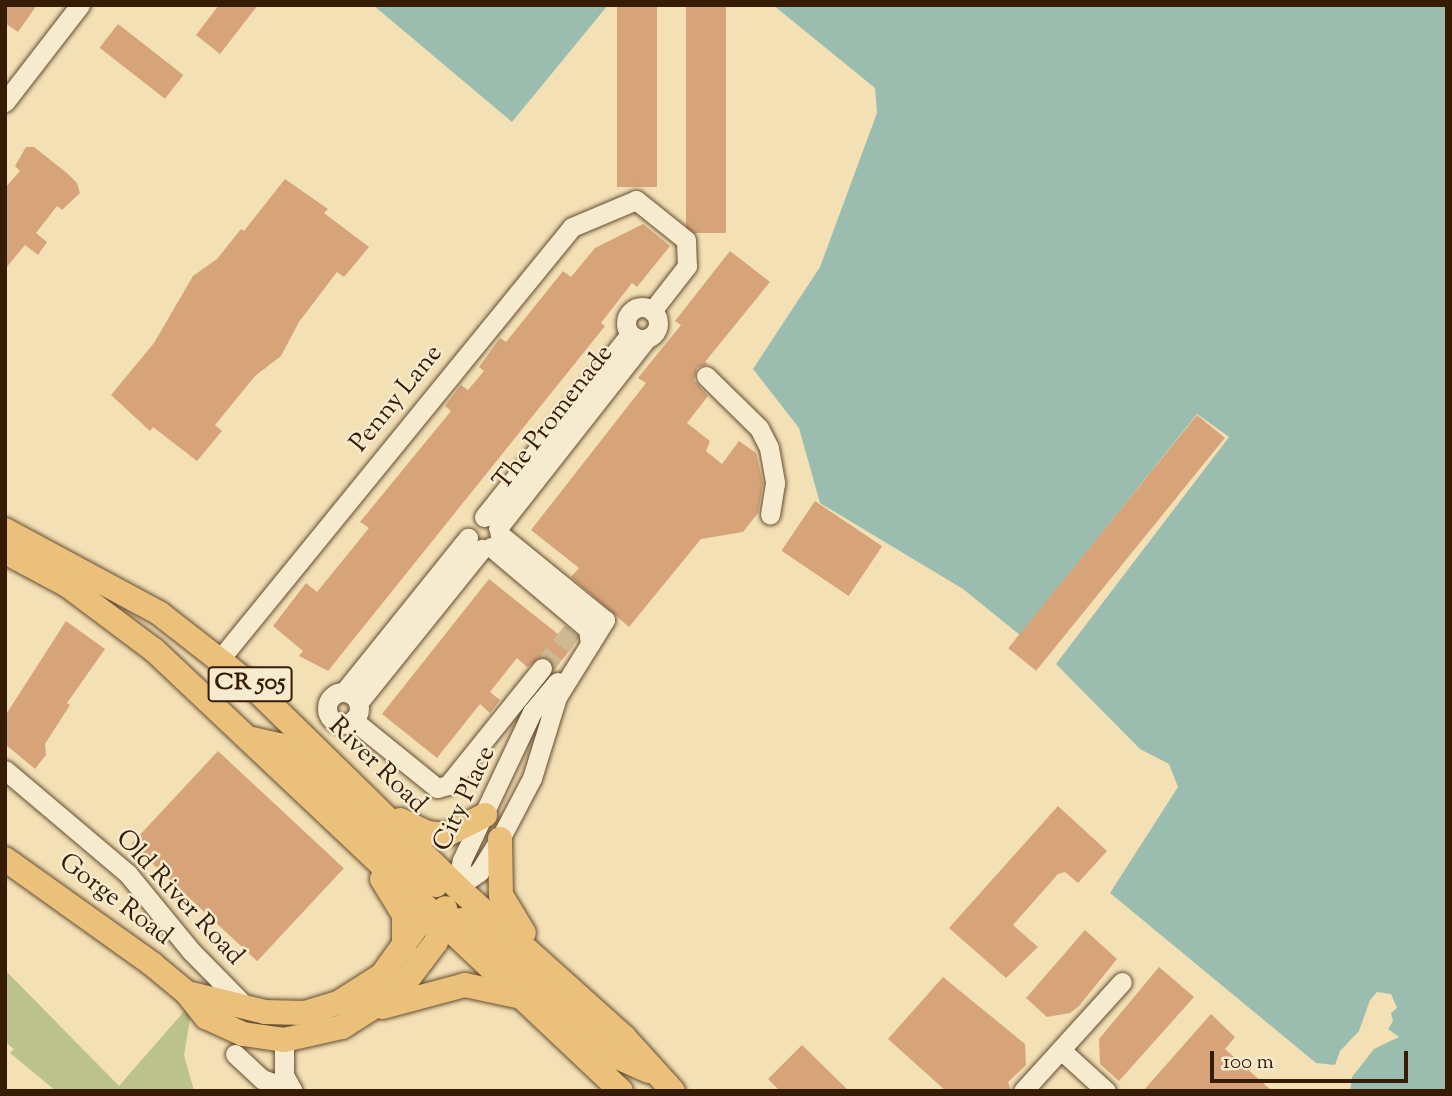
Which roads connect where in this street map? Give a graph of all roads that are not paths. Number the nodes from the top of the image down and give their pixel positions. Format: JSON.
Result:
{"nodes":[{"id":1,"x":80,"y":5,"type":"edge"},
{"id":2,"x":5,"y":103,"type":"edge"},
{"id":3,"x":638,"y":336,"type":"joint"},
{"id":4,"x":706,"y":376,"type":"dead end"},
{"id":5,"x":770,"y":515,"type":"dead end"},
{"id":6,"x":5,"y":530,"type":"edge"},
{"id":7,"x":487,"y":535,"type":"junction"},
{"id":8,"x":5,"y":552,"type":"edge"},
{"id":9,"x":220,"y":659,"type":"junction"},
{"id":10,"x":542,"y":668,"type":"tunnel mouth"},
{"id":11,"x":572,"y":669,"type":"junction"},
{"id":12,"x":352,"y":705,"type":"joint"},
{"id":13,"x":252,"y":739,"type":"junction"},
{"id":14,"x":5,"y":770,"type":"edge"},
{"id":15,"x":382,"y":811,"type":"junction"},
{"id":16,"x":485,"y":815,"type":"junction"},
{"id":17,"x":500,"y":839,"type":"junction"},
{"id":18,"x":356,"y":842,"type":"junction"},
{"id":19,"x":5,"y":859,"type":"edge"},
{"id":20,"x":457,"y":887,"type":"junction"},
{"id":21,"x":439,"y":919,"type":"junction"},
{"id":22,"x":404,"y":947,"type":"junction"},
{"id":23,"x":549,"y":967,"type":"junction"},
{"id":24,"x":1122,"y":982,"type":"dead end"},
{"id":25,"x":187,"y":993,"type":"junction"},
{"id":26,"x":521,"y":997,"type":"junction"},
{"id":27,"x":249,"y":1009,"type":"junction"},
{"id":28,"x":375,"y":1009,"type":"junction"},
{"id":29,"x":284,"y":1040,"type":"junction"},
{"id":30,"x":1061,"y":1049,"type":"junction"},
{"id":31,"x":235,"y":1054,"type":"dead end"},
{"id":32,"x":652,"y":1072,"type":"junction"},
{"id":33,"x":291,"y":1090,"type":"edge"},
{"id":34,"x":621,"y":1091,"type":"edge"},
{"id":35,"x":673,"y":1091,"type":"edge"},
{"id":36,"x":1023,"y":1091,"type":"edge"},
{"id":37,"x":1106,"y":1091,"type":"edge"}],
"edges":[{"from":1,"to":2,"type":"street"},
{"from":3,"to":7,"type":"street","name":"The Promenade"},
{"from":3,"to":9,"type":"street","name":"Penny Lane"},
{"from":4,"to":5,"type":"street"},
{"from":6,"to":9,"type":"main road","name":"River Road","number":"CR 505"},
{"from":7,"to":11,"type":"street","name":"City Place"},
{"from":7,"to":12,"type":"street","name":"The Promenade"},
{"from":8,"to":13,"type":"main road","number":"CR 505"},
{"from":9,"to":15,"type":"main road","name":"River Road","number":"CR 505"},
{"from":10,"to":12,"type":"street","name":"City Place"},
{"from":11,"to":16,"type":"street","name":"City Place"},
{"from":11,"to":17,"type":"street","name":"City Place"},
{"from":13,"to":18,"type":"main road","number":"CR 505"},
{"from":13,"to":20,"type":"main road"},
{"from":14,"to":27,"type":"street","name":"Old River Road"},
{"from":15,"to":16,"type":"main road"},
{"from":15,"to":20,"type":"main road","name":"River Road","number":"CR 505"},
{"from":16,"to":20,"type":"street","name":"City Place"},
{"from":17,"to":20,"type":"street","name":"City Place"},
{"from":17,"to":23,"type":"main road"},
{"from":18,"to":21,"type":"main road","number":"CR 505"},
{"from":18,"to":22,"type":"main road"},
{"from":19,"to":25,"type":"main road","name":"Gorge Road"},
{"from":20,"to":21,"type":"main road","name":"Gorge Road"},
{"from":20,"to":23,"type":"main road","name":"River Road","number":"CR 505"},
{"from":21,"to":22,"type":"main road","name":"Gorge Road"},
{"from":21,"to":26,"type":"main road","number":"CR 505"},
{"from":21,"to":28,"type":"main road","name":"Gorge Road"},
{"from":21,"to":32,"type":"main road"},
{"from":22,"to":27,"type":"main road","name":"Gorge Road"},
{"from":23,"to":32,"type":"main road","name":"River Road","number":"CR 505"},
{"from":24,"to":30,"type":"street"},
{"from":25,"to":27,"type":"main road","name":"Gorge Road"},
{"from":25,"to":29,"type":"main road","name":"Gorge Road"},
{"from":26,"to":28,"type":"main road"},
{"from":26,"to":34,"type":"main road","number":"CR 505"},
{"from":28,"to":29,"type":"main road","name":"Gorge Road"},
{"from":29,"to":33,"type":"street"},
{"from":30,"to":36,"type":"street"},
{"from":30,"to":37,"type":"street"},
{"from":31,"to":33,"type":"street"},
{"from":32,"to":35,"type":"main road","name":"River Road","number":"CR 505"}]}
